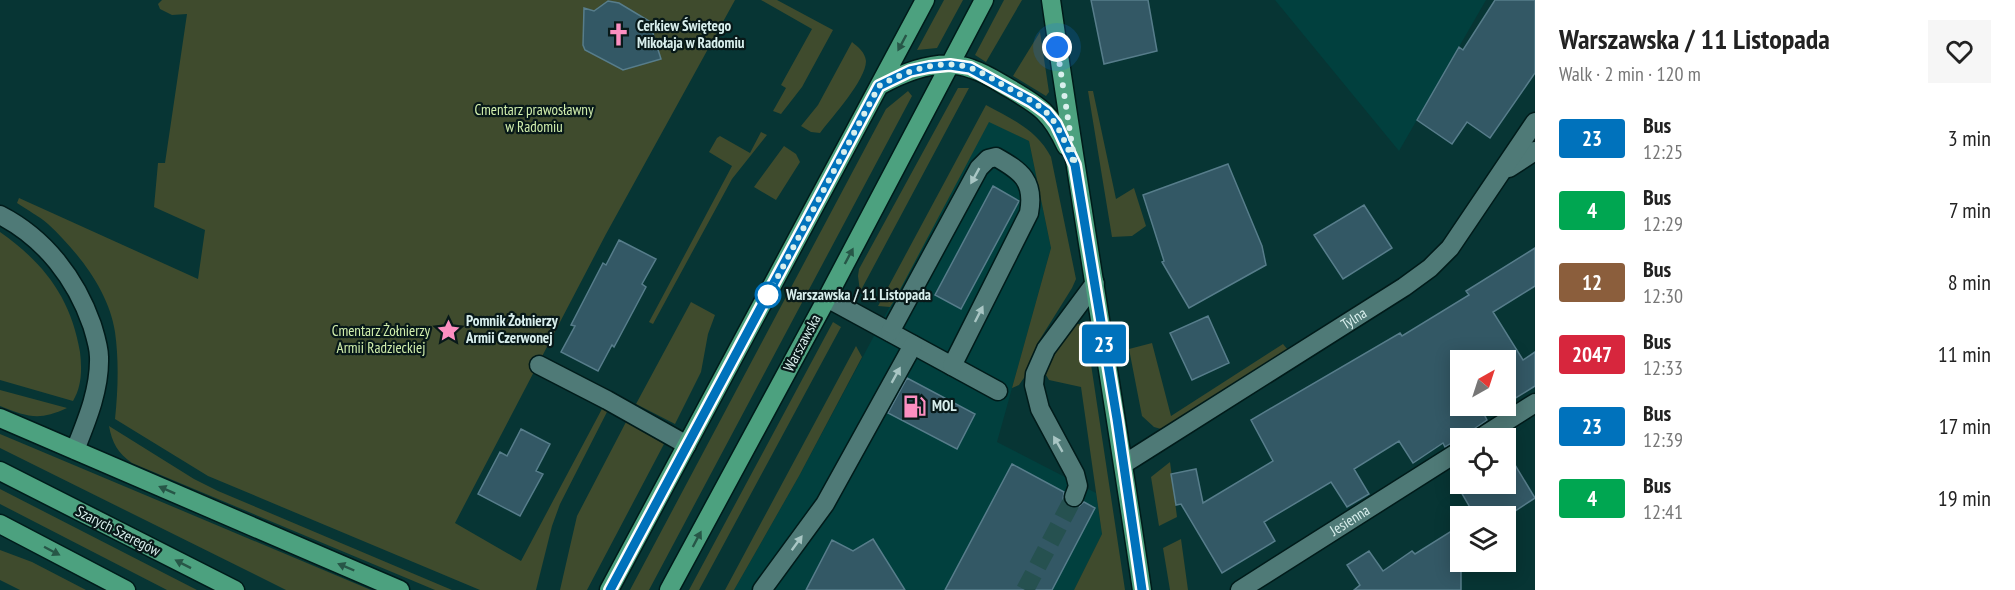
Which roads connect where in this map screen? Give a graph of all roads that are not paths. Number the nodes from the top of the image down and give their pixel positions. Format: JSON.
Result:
{"nodes":[{"id":1,"x":925,"y":0,"type":"edge"},
{"id":2,"x":984,"y":0,"type":"edge"},
{"id":3,"x":1050,"y":0,"type":"edge"},
{"id":4,"x":950,"y":65,"type":"junction"},
{"id":5,"x":879,"y":86,"type":"junction"},
{"id":6,"x":1535,"y":122,"type":"edge"},
{"id":7,"x":1535,"y":151,"type":"edge"},
{"id":8,"x":1075,"y":165,"type":"junction"},
{"id":9,"x":1502,"y":173,"type":"junction"},
{"id":10,"x":0,"y":215,"type":"edge"},
{"id":11,"x":1095,"y":283,"type":"junction"},
{"id":12,"x":827,"y":298,"type":"junction"},
{"id":13,"x":890,"y":332,"type":"junction"},
{"id":14,"x":913,"y":345,"type":"junction"},
{"id":15,"x":539,"y":365,"type":"dead end"},
{"id":16,"x":952,"y":366,"type":"junction"},
{"id":17,"x":998,"y":391,"type":"dead end"},
{"id":18,"x":1535,"y":403,"type":"edge"},
{"id":19,"x":0,"y":418,"type":"edge"},
{"id":20,"x":1496,"y":428,"type":"edge"},
{"id":21,"x":687,"y":445,"type":"junction"},
{"id":22,"x":75,"y":450,"type":"junction"},
{"id":23,"x":1450,"y":457,"type":"edge"},
{"id":24,"x":1124,"y":464,"type":"junction"},
{"id":25,"x":0,"y":471,"type":"edge"},
{"id":26,"x":1074,"y":497,"type":"tunnel mouth"},
{"id":27,"x":0,"y":524,"type":"edge"},
{"id":28,"x":610,"y":588,"type":"edge"},
{"id":29,"x":126,"y":590,"type":"edge"},
{"id":30,"x":235,"y":590,"type":"edge"},
{"id":31,"x":400,"y":590,"type":"edge"},
{"id":32,"x":669,"y":590,"type":"edge"},
{"id":33,"x":762,"y":590,"type":"edge"},
{"id":34,"x":1142,"y":590,"type":"edge"},
{"id":35,"x":1240,"y":590,"type":"edge"}],
"edges":[{"from":1,"to":5,"type":"main road","one_way":true},
{"from":2,"to":4,"type":"main road","name":"Warszawska"},
{"from":3,"to":8,"type":"main road"},
{"from":4,"to":5,"type":"main road"},
{"from":4,"to":8,"type":"main road"},
{"from":12,"to":4,"type":"main road","name":"Warszawska","one_way":true},
{"from":5,"to":21,"type":"main road"},
{"from":6,"to":9,"type":"street","name":"Tylna"},
{"from":7,"to":9,"type":"street"},
{"from":8,"to":11,"type":"main road"},
{"from":9,"to":24,"type":"street","name":"Tylna"},
{"from":10,"to":22,"type":"street"},
{"from":11,"to":24,"type":"main road"},
{"from":26,"to":11,"type":"street","one_way":true},
{"from":12,"to":13,"type":"street"},
{"from":32,"to":12,"type":"main road","name":"Warszawska","one_way":true},
{"from":13,"to":14,"type":"street"},
{"from":16,"to":13,"type":"street","one_way":true},
{"from":14,"to":16,"type":"street"},
{"from":33,"to":14,"type":"street","one_way":true},
{"from":15,"to":21,"type":"street"},
{"from":16,"to":17,"type":"street"},
{"from":18,"to":20,"type":"street"},
{"from":19,"to":22,"type":"main road"},
{"from":21,"to":28,"type":"main road"},
{"from":31,"to":22,"type":"main road","one_way":true},
{"from":23,"to":35,"type":"street","name":"Jesienna"},
{"from":24,"to":34,"type":"main road"},
{"from":30,"to":25,"type":"main road","name":"Szarych Szeregów","one_way":true},
{"from":27,"to":29,"type":"main road","one_way":true}]}
